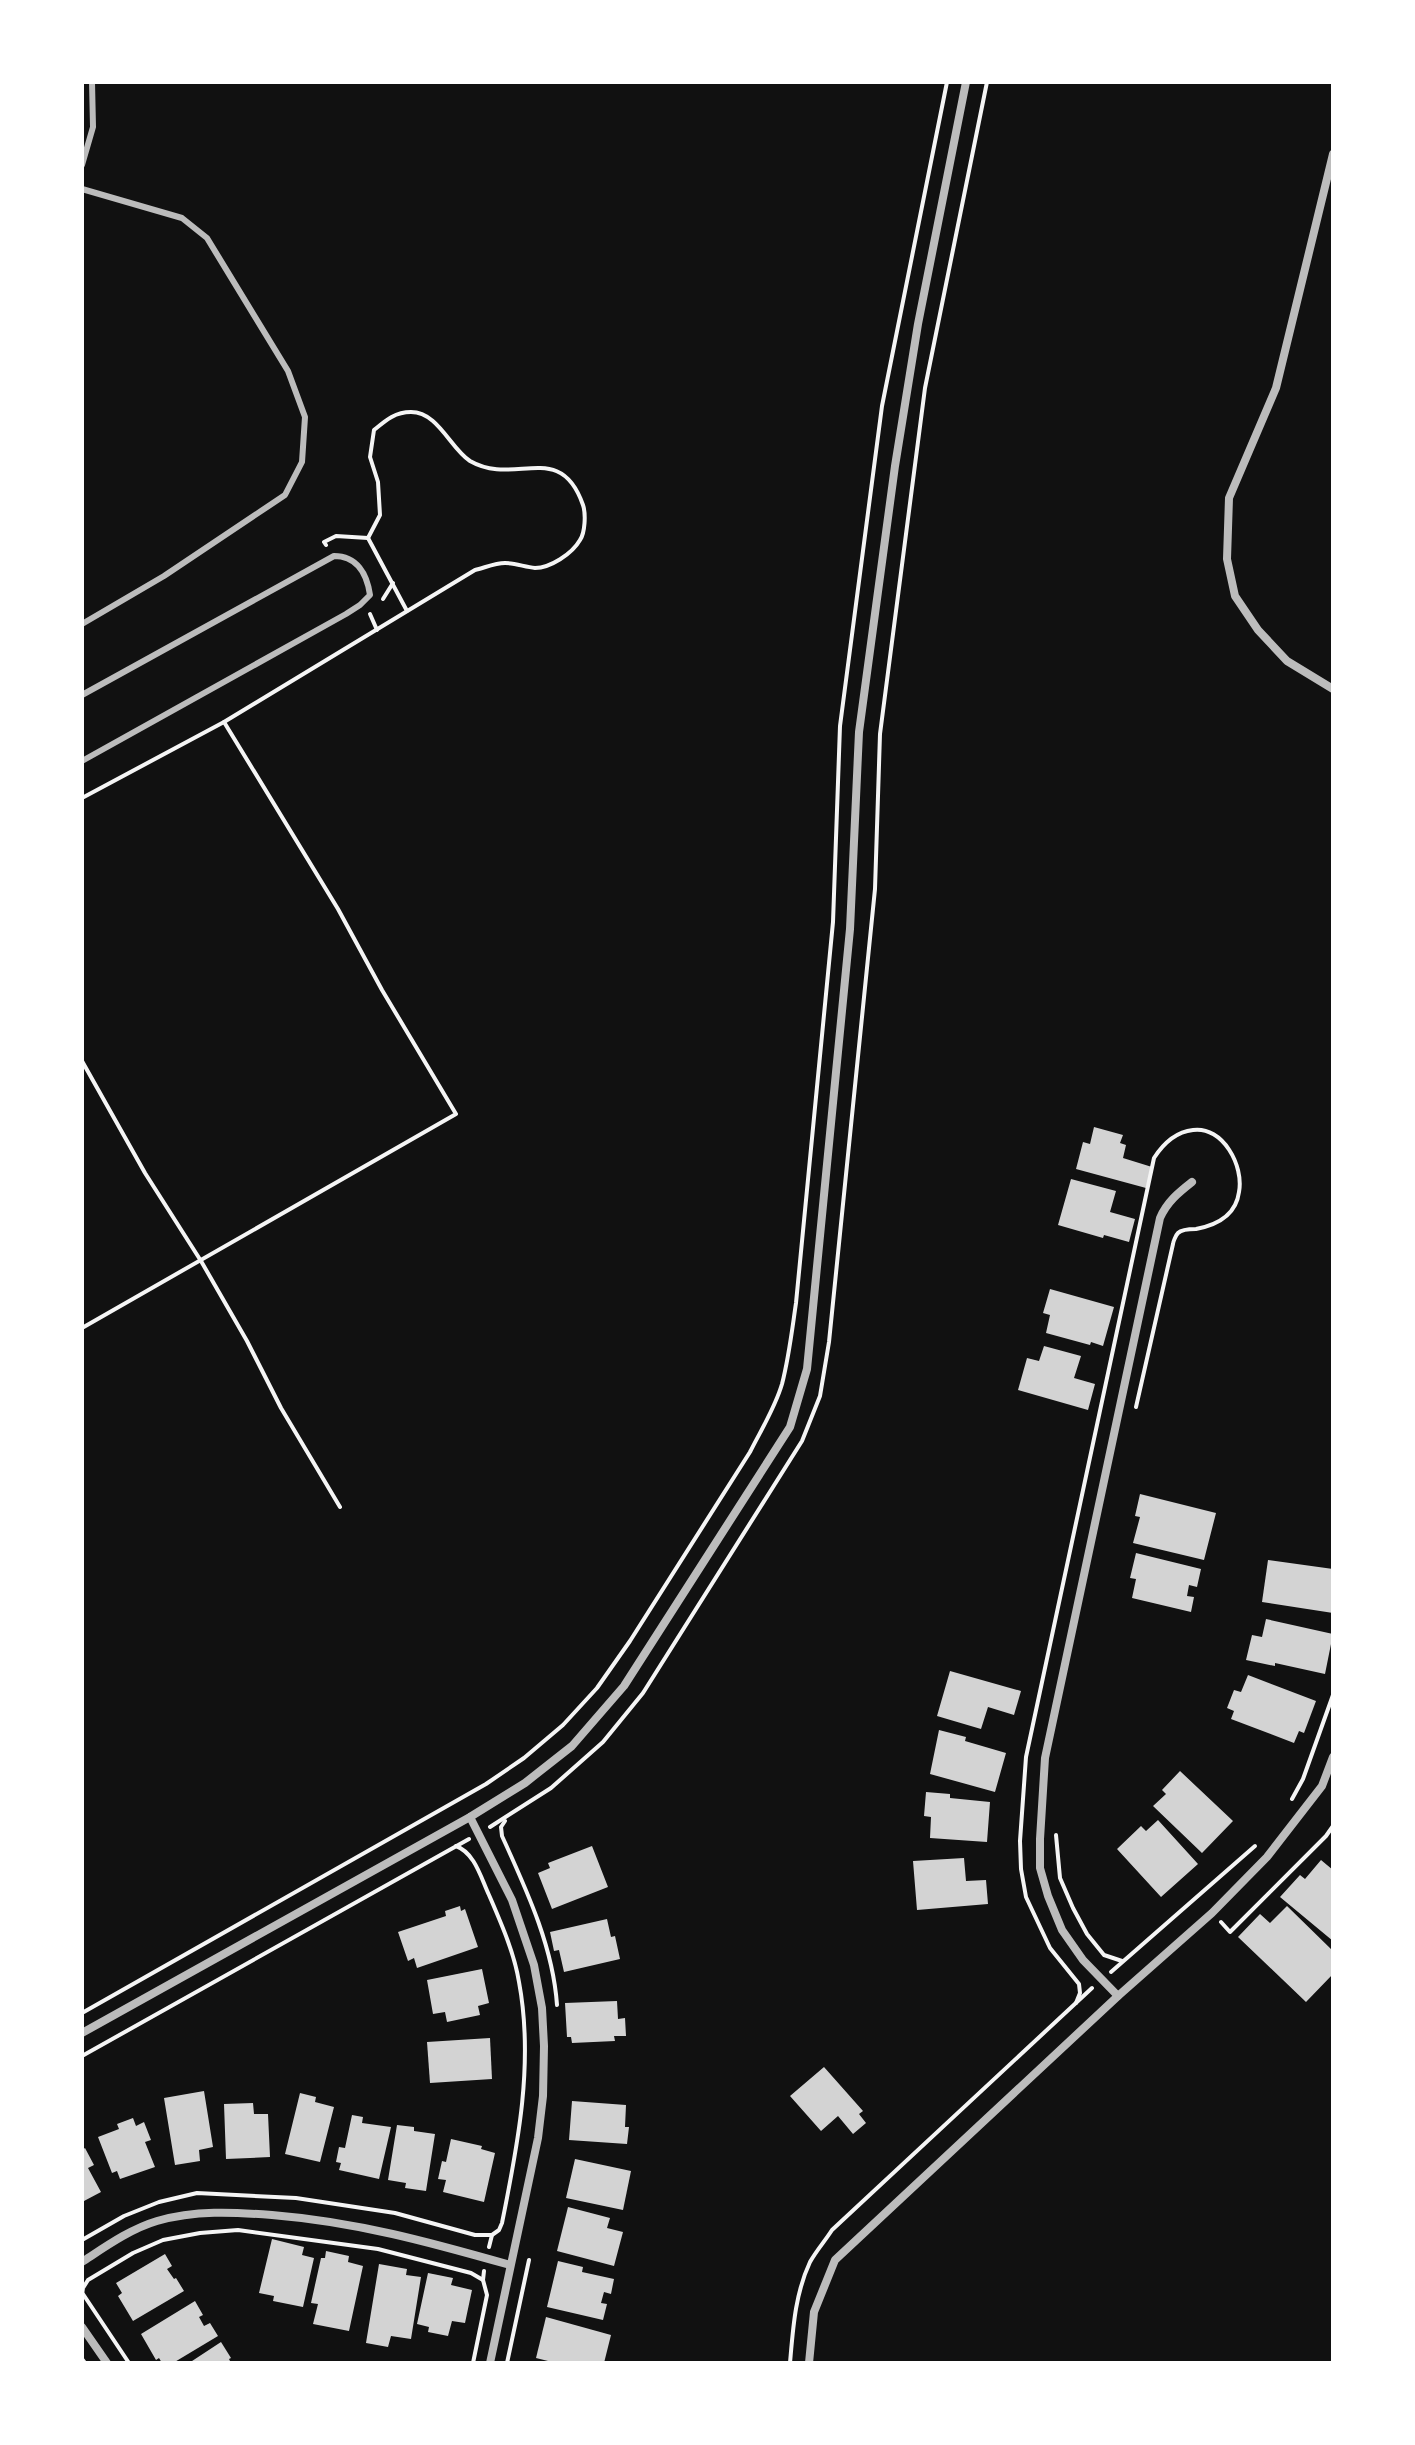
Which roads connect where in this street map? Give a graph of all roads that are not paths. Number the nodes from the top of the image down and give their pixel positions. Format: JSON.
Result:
{"nodes":[{"id":1,"x":92,"y":82,"type":"edge"},
{"id":2,"x":966,"y":82,"type":"edge"},
{"id":3,"x":1333,"y":154,"type":"edge"},
{"id":4,"x":82,"y":165,"type":"edge"},
{"id":5,"x":82,"y":189,"type":"edge"},
{"id":6,"x":82,"y":624,"type":"edge"},
{"id":7,"x":1333,"y":689,"type":"edge"},
{"id":8,"x":82,"y":695,"type":"edge"},
{"id":9,"x":82,"y":761,"type":"edge"},
{"id":10,"x":1192,"y":1182,"type":"dead end"},
{"id":11,"x":1333,"y":1757,"type":"edge"},
{"id":12,"x":470,"y":1817,"type":"junction"},
{"id":13,"x":1118,"y":1996,"type":"junction"},
{"id":14,"x":82,"y":2033,"type":"edge"},
{"id":15,"x":82,"y":2262,"type":"edge"},
{"id":16,"x":510,"y":2265,"type":"junction"},
{"id":17,"x":82,"y":2327,"type":"edge"},
{"id":18,"x":107,"y":2363,"type":"edge"},
{"id":19,"x":490,"y":2363,"type":"edge"},
{"id":20,"x":809,"y":2363,"type":"edge"}],
"edges":[{"from":1,"to":4,"type":"lane"},
{"from":2,"to":12,"type":"street"},
{"from":3,"to":7,"type":"street"},
{"from":5,"to":6,"type":"lane"},
{"from":8,"to":9,"type":"lane"},
{"from":10,"to":13,"type":"street"},
{"from":11,"to":13,"type":"street"},
{"from":12,"to":14,"type":"street"},
{"from":12,"to":16,"type":"street"},
{"from":13,"to":20,"type":"street"},
{"from":15,"to":16,"type":"street"},
{"from":16,"to":19,"type":"street"},
{"from":17,"to":18,"type":"street"}]}
